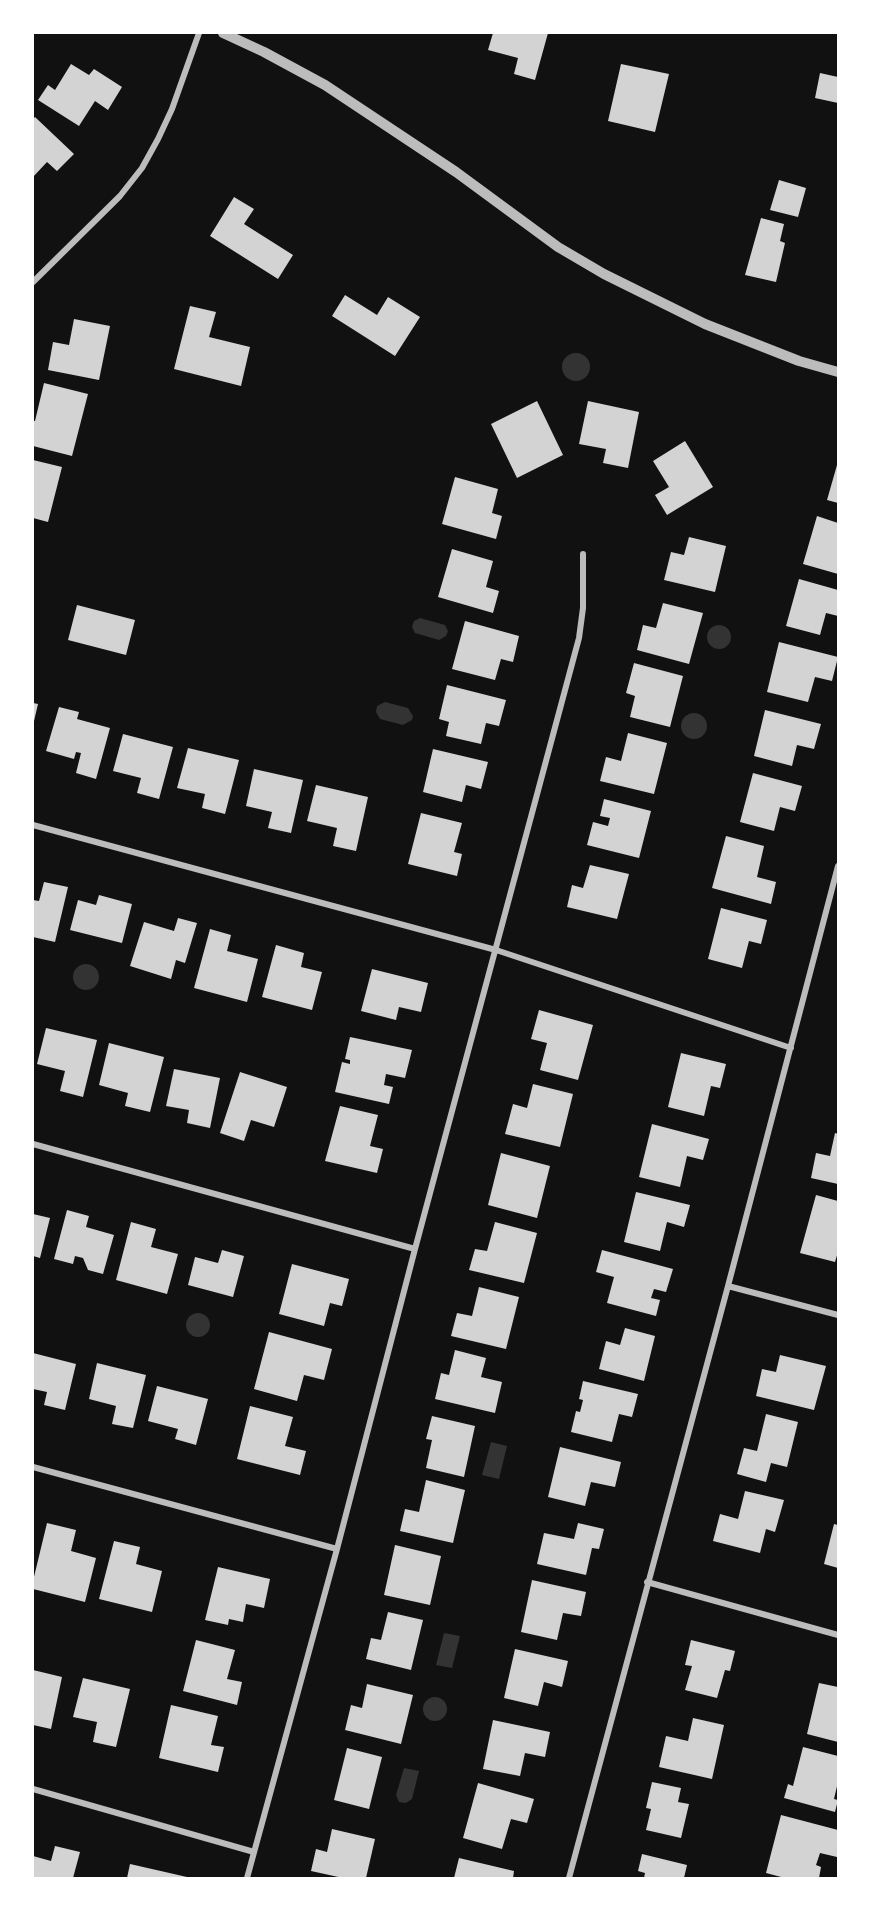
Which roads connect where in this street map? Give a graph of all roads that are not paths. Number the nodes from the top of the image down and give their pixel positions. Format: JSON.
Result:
{"nodes":[{"id":1,"x":199,"y":33,"type":"edge"},
{"id":2,"x":223,"y":33,"type":"edge"},
{"id":3,"x":33,"y":282,"type":"edge"},
{"id":4,"x":838,"y":372,"type":"edge"},
{"id":5,"x":583,"y":554,"type":"dead end"},
{"id":6,"x":33,"y":825,"type":"edge"},
{"id":7,"x":838,"y":866,"type":"edge"},
{"id":8,"x":496,"y":950,"type":"junction"},
{"id":9,"x":791,"y":1048,"type":"junction"},
{"id":10,"x":33,"y":1144,"type":"edge"},
{"id":11,"x":415,"y":1249,"type":"junction"},
{"id":12,"x":728,"y":1286,"type":"junction"},
{"id":13,"x":838,"y":1315,"type":"edge"},
{"id":14,"x":33,"y":1467,"type":"edge"},
{"id":15,"x":337,"y":1549,"type":"junction"},
{"id":16,"x":647,"y":1582,"type":"junction"},
{"id":17,"x":838,"y":1635,"type":"edge"},
{"id":18,"x":33,"y":1789,"type":"edge"},
{"id":19,"x":254,"y":1852,"type":"junction"},
{"id":20,"x":248,"y":1878,"type":"edge"},
{"id":21,"x":569,"y":1878,"type":"edge"}],
"edges":[{"from":1,"to":3,"type":"street"},
{"from":2,"to":4,"type":"street"},
{"from":5,"to":8,"type":"street"},
{"from":6,"to":8,"type":"street"},
{"from":7,"to":9,"type":"street"},
{"from":8,"to":9,"type":"street"},
{"from":8,"to":11,"type":"street"},
{"from":9,"to":12,"type":"street"},
{"from":10,"to":11,"type":"street"},
{"from":11,"to":15,"type":"street"},
{"from":12,"to":13,"type":"street"},
{"from":12,"to":16,"type":"street"},
{"from":14,"to":15,"type":"street"},
{"from":15,"to":19,"type":"street"},
{"from":16,"to":17,"type":"street"},
{"from":16,"to":21,"type":"street"},
{"from":18,"to":19,"type":"street"},
{"from":19,"to":20,"type":"street"}]}
